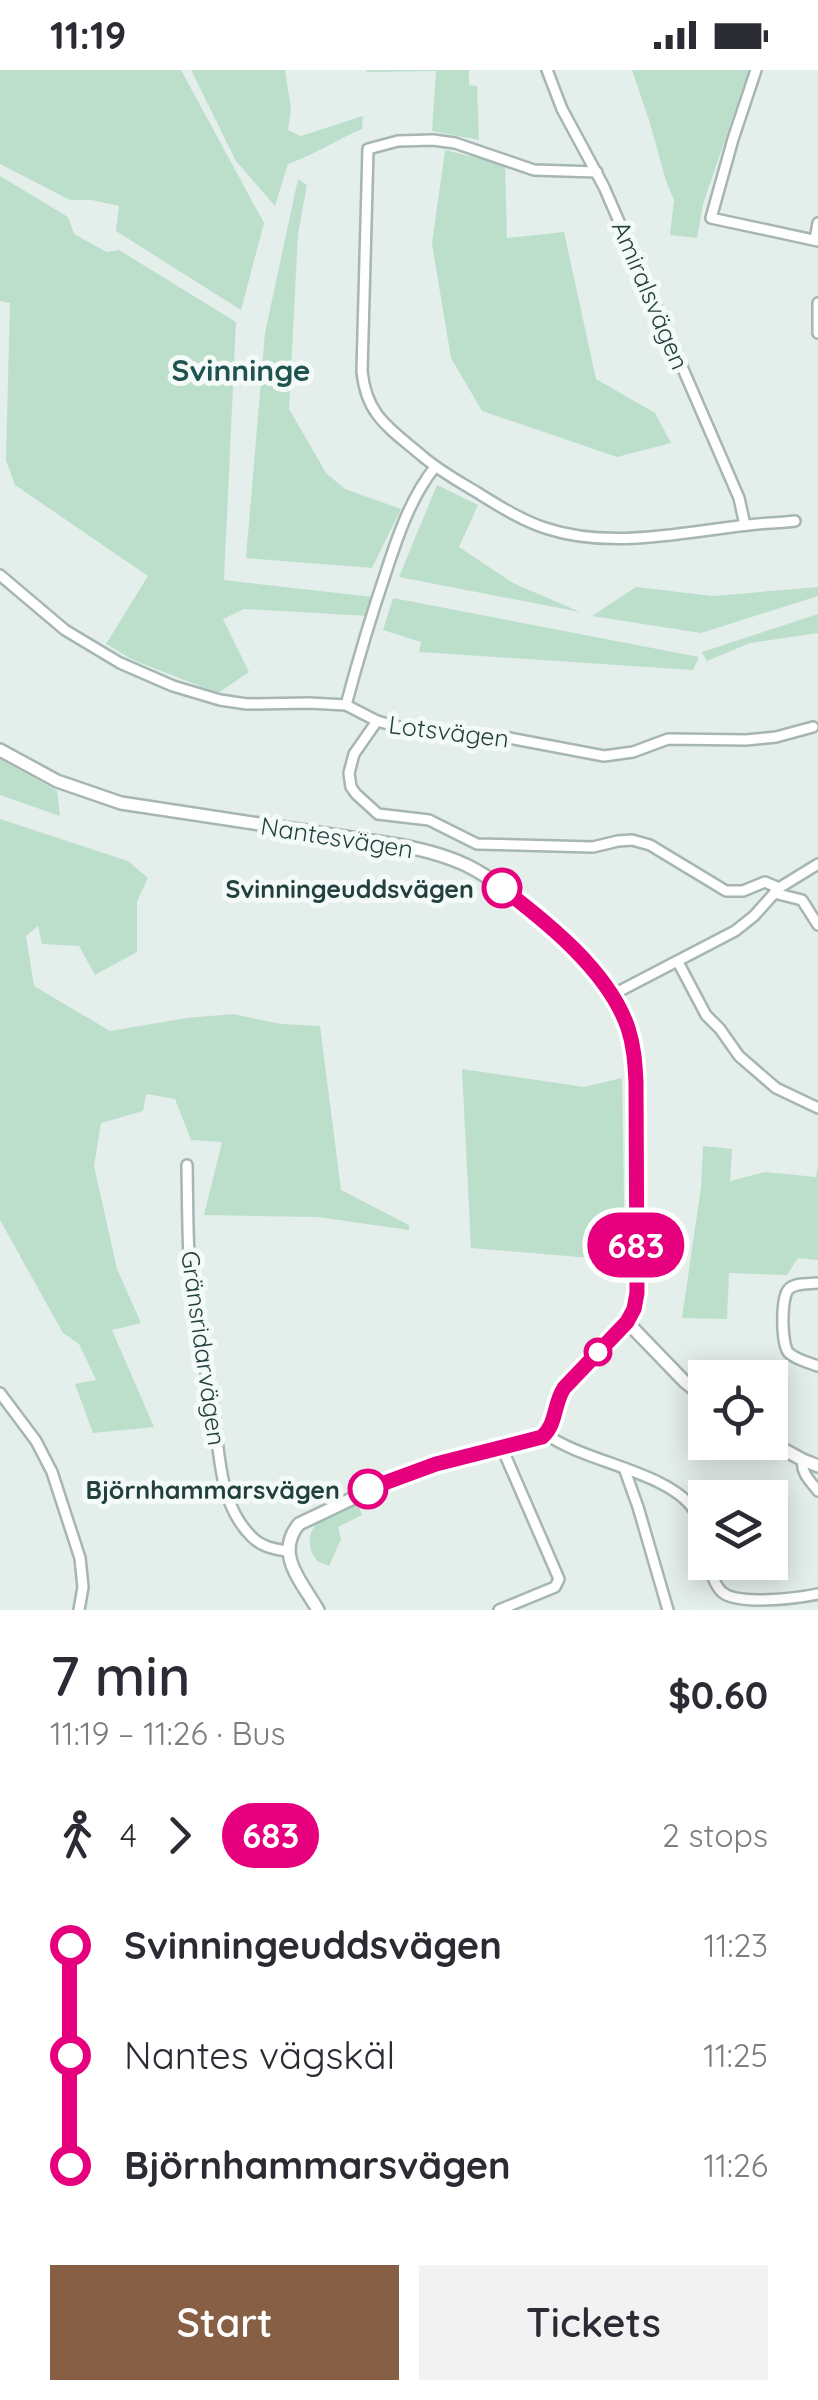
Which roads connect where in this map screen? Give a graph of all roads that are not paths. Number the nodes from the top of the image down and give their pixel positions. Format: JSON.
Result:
{"nodes":[{"id":1,"x":546,"y":70,"type":"edge"},
{"id":2,"x":756,"y":70,"type":"edge"},
{"id":3,"x":596,"y":172,"type":"junction"},
{"id":4,"x":818,"y":223,"type":"edge"},
{"id":5,"x":817,"y":240,"type":"edge"},
{"id":6,"x":818,"y":303,"type":"edge"},
{"id":7,"x":818,"y":334,"type":"edge"},
{"id":8,"x":435,"y":467,"type":"junction"},
{"id":9,"x":795,"y":521,"type":"dead end"},
{"id":10,"x":745,"y":526,"type":"junction"},
{"id":11,"x":0,"y":575,"type":"edge"},
{"id":12,"x":346,"y":706,"type":"junction"},
{"id":13,"x":377,"y":721,"type":"junction"},
{"id":14,"x":813,"y":727,"type":"dead end"},
{"id":15,"x":0,"y":750,"type":"edge"},
{"id":16,"x":477,"y":844,"type":"junction"},
{"id":17,"x":462,"y":864,"type":"junction"},
{"id":18,"x":818,"y":864,"type":"edge"},
{"id":19,"x":776,"y":890,"type":"junction"},
{"id":20,"x":818,"y":925,"type":"edge"},
{"id":21,"x":678,"y":962,"type":"junction"},
{"id":22,"x":612,"y":994,"type":"junction"},
{"id":23,"x":818,"y":1108,"type":"edge"},
{"id":24,"x":187,"y":1165,"type":"dead end"},
{"id":25,"x":818,"y":1283,"type":"edge"},
{"id":26,"x":627,"y":1322,"type":"junction"},
{"id":27,"x":818,"y":1366,"type":"edge"},
{"id":28,"x":688,"y":1384,"type":"edge"},
{"id":29,"x":0,"y":1393,"type":"edge"},
{"id":30,"x":546,"y":1434,"type":"junction"},
{"id":31,"x":502,"y":1448,"type":"junction"},
{"id":32,"x":788,"y":1452,"type":"edge"},
{"id":33,"x":802,"y":1460,"type":"junction"},
{"id":34,"x":818,"y":1466,"type":"edge"},
{"id":35,"x":624,"y":1468,"type":"junction"},
{"id":36,"x":818,"y":1491,"type":"edge"},
{"id":37,"x":688,"y":1502,"type":"edge"},
{"id":38,"x":287,"y":1551,"type":"junction"},
{"id":39,"x":714,"y":1580,"type":"edge"},
{"id":40,"x":818,"y":1594,"type":"edge"},
{"id":41,"x":79,"y":1610,"type":"edge"},
{"id":42,"x":318,"y":1610,"type":"edge"},
{"id":43,"x":500,"y":1610,"type":"edge"},
{"id":44,"x":668,"y":1610,"type":"edge"}],
"edges":[{"from":1,"to":3,"type":"street","name":"Amiralsvägen"},
{"from":2,"to":5,"type":"street"},
{"from":3,"to":8,"type":"street"},
{"from":3,"to":10,"type":"street","name":"Amiralsvägen"},
{"from":4,"to":5,"type":"street"},
{"from":6,"to":7,"type":"street"},
{"from":8,"to":10,"type":"street"},
{"from":8,"to":12,"type":"street"},
{"from":9,"to":10,"type":"street"},
{"from":11,"to":12,"type":"street","name":"Lotsvägen"},
{"from":12,"to":13,"type":"street","name":"Lotsvägen"},
{"from":13,"to":14,"type":"street","name":"Lotsvägen"},
{"from":13,"to":16,"type":"street"},
{"from":15,"to":17,"type":"street","name":"Nantesvägen"},
{"from":16,"to":17,"type":"street"},
{"from":16,"to":19,"type":"street"},
{"from":17,"to":22,"type":"street","name":"Nantesvägen"},
{"from":18,"to":19,"type":"street"},
{"from":19,"to":20,"type":"street"},
{"from":19,"to":21,"type":"street"},
{"from":21,"to":22,"type":"street"},
{"from":21,"to":23,"type":"street"},
{"from":22,"to":26,"type":"street","name":"Nantesvägen"},
{"from":24,"to":38,"type":"street","name":"Gränsridarvägen"},
{"from":25,"to":27,"type":"street"},
{"from":26,"to":28,"type":"street"},
{"from":26,"to":30,"type":"street"},
{"from":29,"to":41,"type":"street"},
{"from":30,"to":31,"type":"street"},
{"from":30,"to":35,"type":"street"},
{"from":31,"to":38,"type":"street"},
{"from":31,"to":43,"type":"street"},
{"from":32,"to":33,"type":"street"},
{"from":33,"to":34,"type":"street"},
{"from":33,"to":36,"type":"street"},
{"from":35,"to":37,"type":"street"},
{"from":35,"to":44,"type":"street"},
{"from":38,"to":42,"type":"street"},
{"from":39,"to":40,"type":"street"}]}
